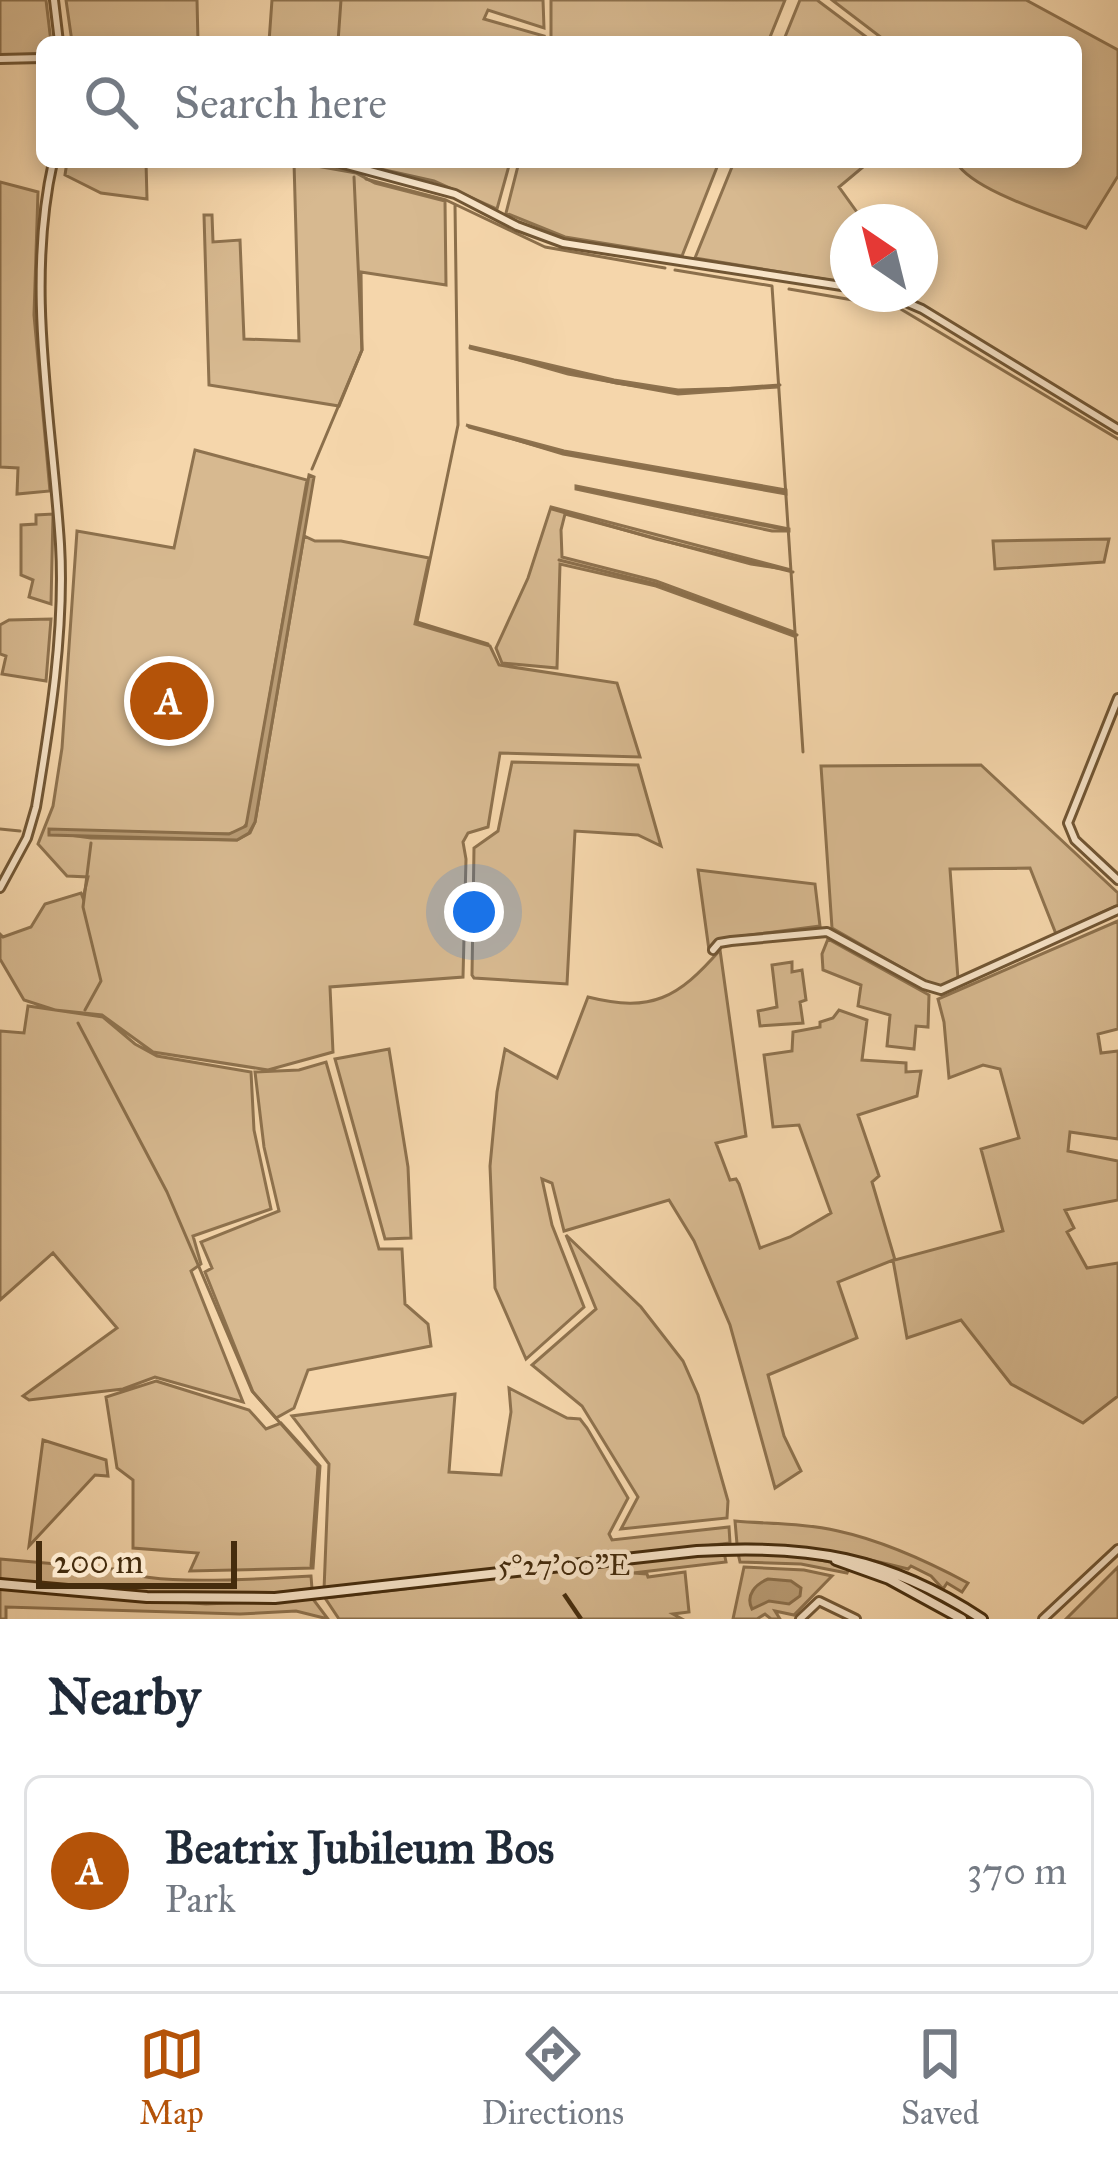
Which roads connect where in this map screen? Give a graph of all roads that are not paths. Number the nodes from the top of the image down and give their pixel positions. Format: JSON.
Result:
{"nodes":[{"id":1,"x":54,"y":0,"type":"edge"},
{"id":2,"x":58,"y":36,"type":"edge"},
{"id":3,"x":36,"y":58,"type":"edge"},
{"id":4,"x":0,"y":59,"type":"edge"},
{"id":5,"x":52,"y":168,"type":"edge"},
{"id":6,"x":358,"y":168,"type":"edge"},
{"id":7,"x":830,"y":284,"type":"edge"},
{"id":8,"x":927,"y":312,"type":"edge"},
{"id":9,"x":1118,"y":428,"type":"edge"},
{"id":10,"x":60,"y":543,"type":"junction"},
{"id":11,"x":70,"y":543,"type":"dead end"},
{"id":12,"x":50,"y":696,"type":"junction"},
{"id":13,"x":61,"y":696,"type":"dead end"},
{"id":14,"x":1118,"y":698,"type":"edge"},
{"id":15,"x":1118,"y":880,"type":"edge"},
{"id":16,"x":0,"y":888,"type":"edge"},
{"id":17,"x":1118,"y":910,"type":"edge"},
{"id":18,"x":713,"y":950,"type":"dead end"},
{"id":19,"x":1118,"y":1550,"type":"edge"},
{"id":20,"x":800,"y":1551,"type":"junction"},
{"id":21,"x":0,"y":1584,"type":"edge"},
{"id":22,"x":800,"y":1619,"type":"edge"},
{"id":23,"x":855,"y":1619,"type":"edge"},
{"id":24,"x":962,"y":1619,"type":"edge"},
{"id":25,"x":982,"y":1619,"type":"edge"},
{"id":26,"x":1043,"y":1619,"type":"edge"}],
"edges":[{"from":1,"to":2,"type":"street"},
{"from":3,"to":4,"type":"street"},
{"from":5,"to":10,"type":"street"},
{"from":6,"to":7,"type":"street"},
{"from":8,"to":9,"type":"street"},
{"from":10,"to":11,"type":"street"},
{"from":10,"to":12,"type":"street"},
{"from":12,"to":13,"type":"street"},
{"from":12,"to":16,"type":"street"},
{"from":14,"to":15,"type":"street"},
{"from":17,"to":18,"type":"street"},
{"from":19,"to":26,"type":"street"},
{"from":20,"to":21,"type":"main road"},
{"from":20,"to":24,"type":"main road"},
{"from":20,"to":25,"type":"main road"},
{"from":22,"to":23,"type":"street"}]}
